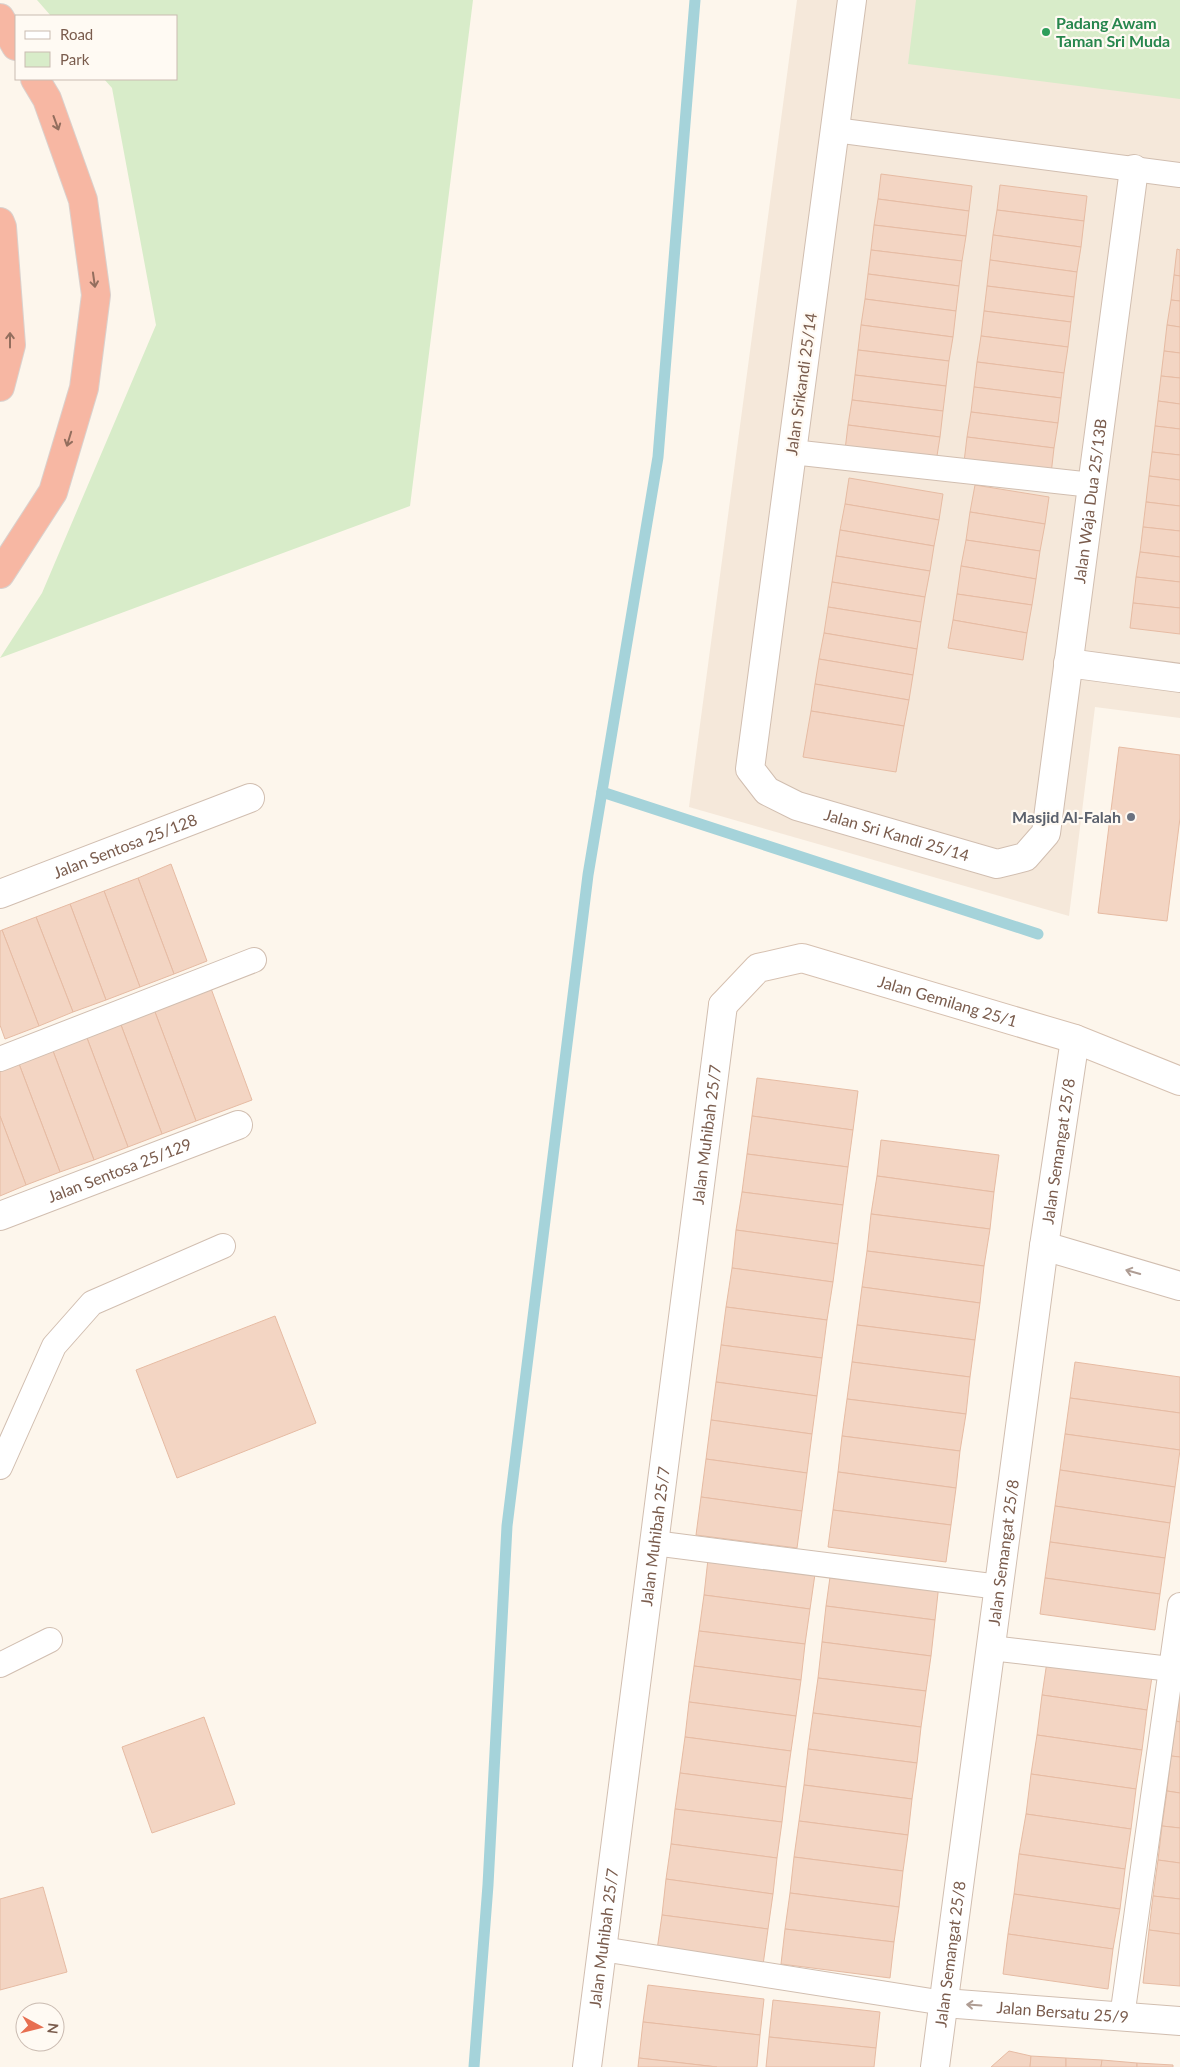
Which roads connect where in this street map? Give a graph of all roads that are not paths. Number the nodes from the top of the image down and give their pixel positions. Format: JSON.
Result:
{"nodes":[{"id":1,"x":852,"y":0,"type":"edge"},
{"id":2,"x":0,"y":18,"type":"edge"},
{"id":3,"x":15,"y":44,"type":"edge"},
{"id":4,"x":37,"y":80,"type":"edge"},
{"id":5,"x":835,"y":130,"type":"junction"},
{"id":6,"x":1134,"y":169,"type":"junction"},
{"id":7,"x":1180,"y":175,"type":"edge"},
{"id":8,"x":0,"y":222,"type":"edge"},
{"id":9,"x":0,"y":387,"type":"edge"},
{"id":10,"x":792,"y":452,"type":"junction"},
{"id":11,"x":1092,"y":485,"type":"junction"},
{"id":12,"x":0,"y":574,"type":"edge"},
{"id":13,"x":1068,"y":663,"type":"junction"},
{"id":14,"x":1180,"y":678,"type":"edge"},
{"id":15,"x":750,"y":769,"type":"joint"},
{"id":16,"x":250,"y":798,"type":"dead end"},
{"id":17,"x":1046,"y":833,"type":"joint"},
{"id":18,"x":0,"y":894,"type":"edge"},
{"id":19,"x":254,"y":960,"type":"dead end"},
{"id":20,"x":723,"y":1005,"type":"joint"},
{"id":21,"x":1075,"y":1039,"type":"junction"},
{"id":22,"x":0,"y":1059,"type":"edge"},
{"id":23,"x":1180,"y":1081,"type":"edge"},
{"id":24,"x":238,"y":1125,"type":"dead end"},
{"id":25,"x":0,"y":1216,"type":"edge"},
{"id":26,"x":223,"y":1246,"type":"dead end"},
{"id":27,"x":1044,"y":1246,"type":"junction"},
{"id":28,"x":1180,"y":1286,"type":"edge"},
{"id":29,"x":0,"y":1467,"type":"edge"},
{"id":30,"x":654,"y":1543,"type":"junction"},
{"id":31,"x":999,"y":1587,"type":"junction"},
{"id":32,"x":1180,"y":1605,"type":"edge"},
{"id":33,"x":50,"y":1640,"type":"dead end"},
{"id":34,"x":991,"y":1648,"type":"junction"},
{"id":35,"x":0,"y":1665,"type":"edge"},
{"id":36,"x":1175,"y":1669,"type":"edge"},
{"id":37,"x":602,"y":1949,"type":"junction"},
{"id":38,"x":944,"y":2003,"type":"junction"},
{"id":39,"x":1122,"y":2017,"type":"junction"},
{"id":40,"x":1180,"y":2021,"type":"edge"},
{"id":41,"x":587,"y":2067,"type":"edge"},
{"id":42,"x":935,"y":2067,"type":"edge"}],
"edges":[{"from":1,"to":5,"type":"street","name":"Jalan Srikandi 25/14"},
{"from":2,"to":3,"type":"highway"},
{"from":4,"to":12,"type":"highway","one_way":true},
{"from":5,"to":6,"type":"lane"},
{"from":5,"to":10,"type":"street","name":"Jalan Srikandi 25/14"},
{"from":6,"to":7,"type":"lane"},
{"from":6,"to":11,"type":"street","name":"Jalan Waja Dua 25/13B"},
{"from":9,"to":8,"type":"highway","one_way":true},
{"from":10,"to":11,"type":"lane"},
{"from":10,"to":15,"type":"street","name":"Jalan Srikandi 25/14"},
{"from":11,"to":13,"type":"street","name":"Jalan Waja Dua 25/13B"},
{"from":13,"to":14,"type":"street"},
{"from":13,"to":17,"type":"street","name":"Jalan Waja Dua 25/13B"},
{"from":15,"to":17,"type":"street","name":"Jalan Sri Kandi 25/14"},
{"from":16,"to":18,"type":"street","name":"Jalan Sentosa 25/128"},
{"from":19,"to":22,"type":"lane"},
{"from":20,"to":21,"type":"street","name":"Jalan Gemilang 25/1"},
{"from":20,"to":30,"type":"street","name":"Jalan Muhibah 25/7"},
{"from":21,"to":23,"type":"street","name":"Jalan Gemilang 25/1"},
{"from":21,"to":27,"type":"street","name":"Jalan Semangat 25/8"},
{"from":24,"to":25,"type":"street","name":"Jalan Sentosa 25/129"},
{"from":26,"to":29,"type":"lane"},
{"from":28,"to":27,"type":"street","one_way":true},
{"from":27,"to":31,"type":"street","name":"Jalan Semangat 25/8"},
{"from":30,"to":31,"type":"lane"},
{"from":30,"to":37,"type":"street","name":"Jalan Muhibah 25/7"},
{"from":31,"to":34,"type":"street","name":"Jalan Semangat 25/8"},
{"from":32,"to":36,"type":"lane"},
{"from":33,"to":35,"type":"lane"},
{"from":34,"to":36,"type":"lane"},
{"from":34,"to":38,"type":"street","name":"Jalan Semangat 25/8"},
{"from":36,"to":39,"type":"lane"},
{"from":37,"to":38,"type":"lane"},
{"from":37,"to":41,"type":"street","name":"Jalan Muhibah 25/7"},
{"from":39,"to":38,"type":"street","name":"Jalan Bersatu 25/9","one_way":true},
{"from":38,"to":42,"type":"street","name":"Jalan Semangat 25/8"},
{"from":39,"to":40,"type":"street","name":"Jalan Bersatu 25/9"}]}
